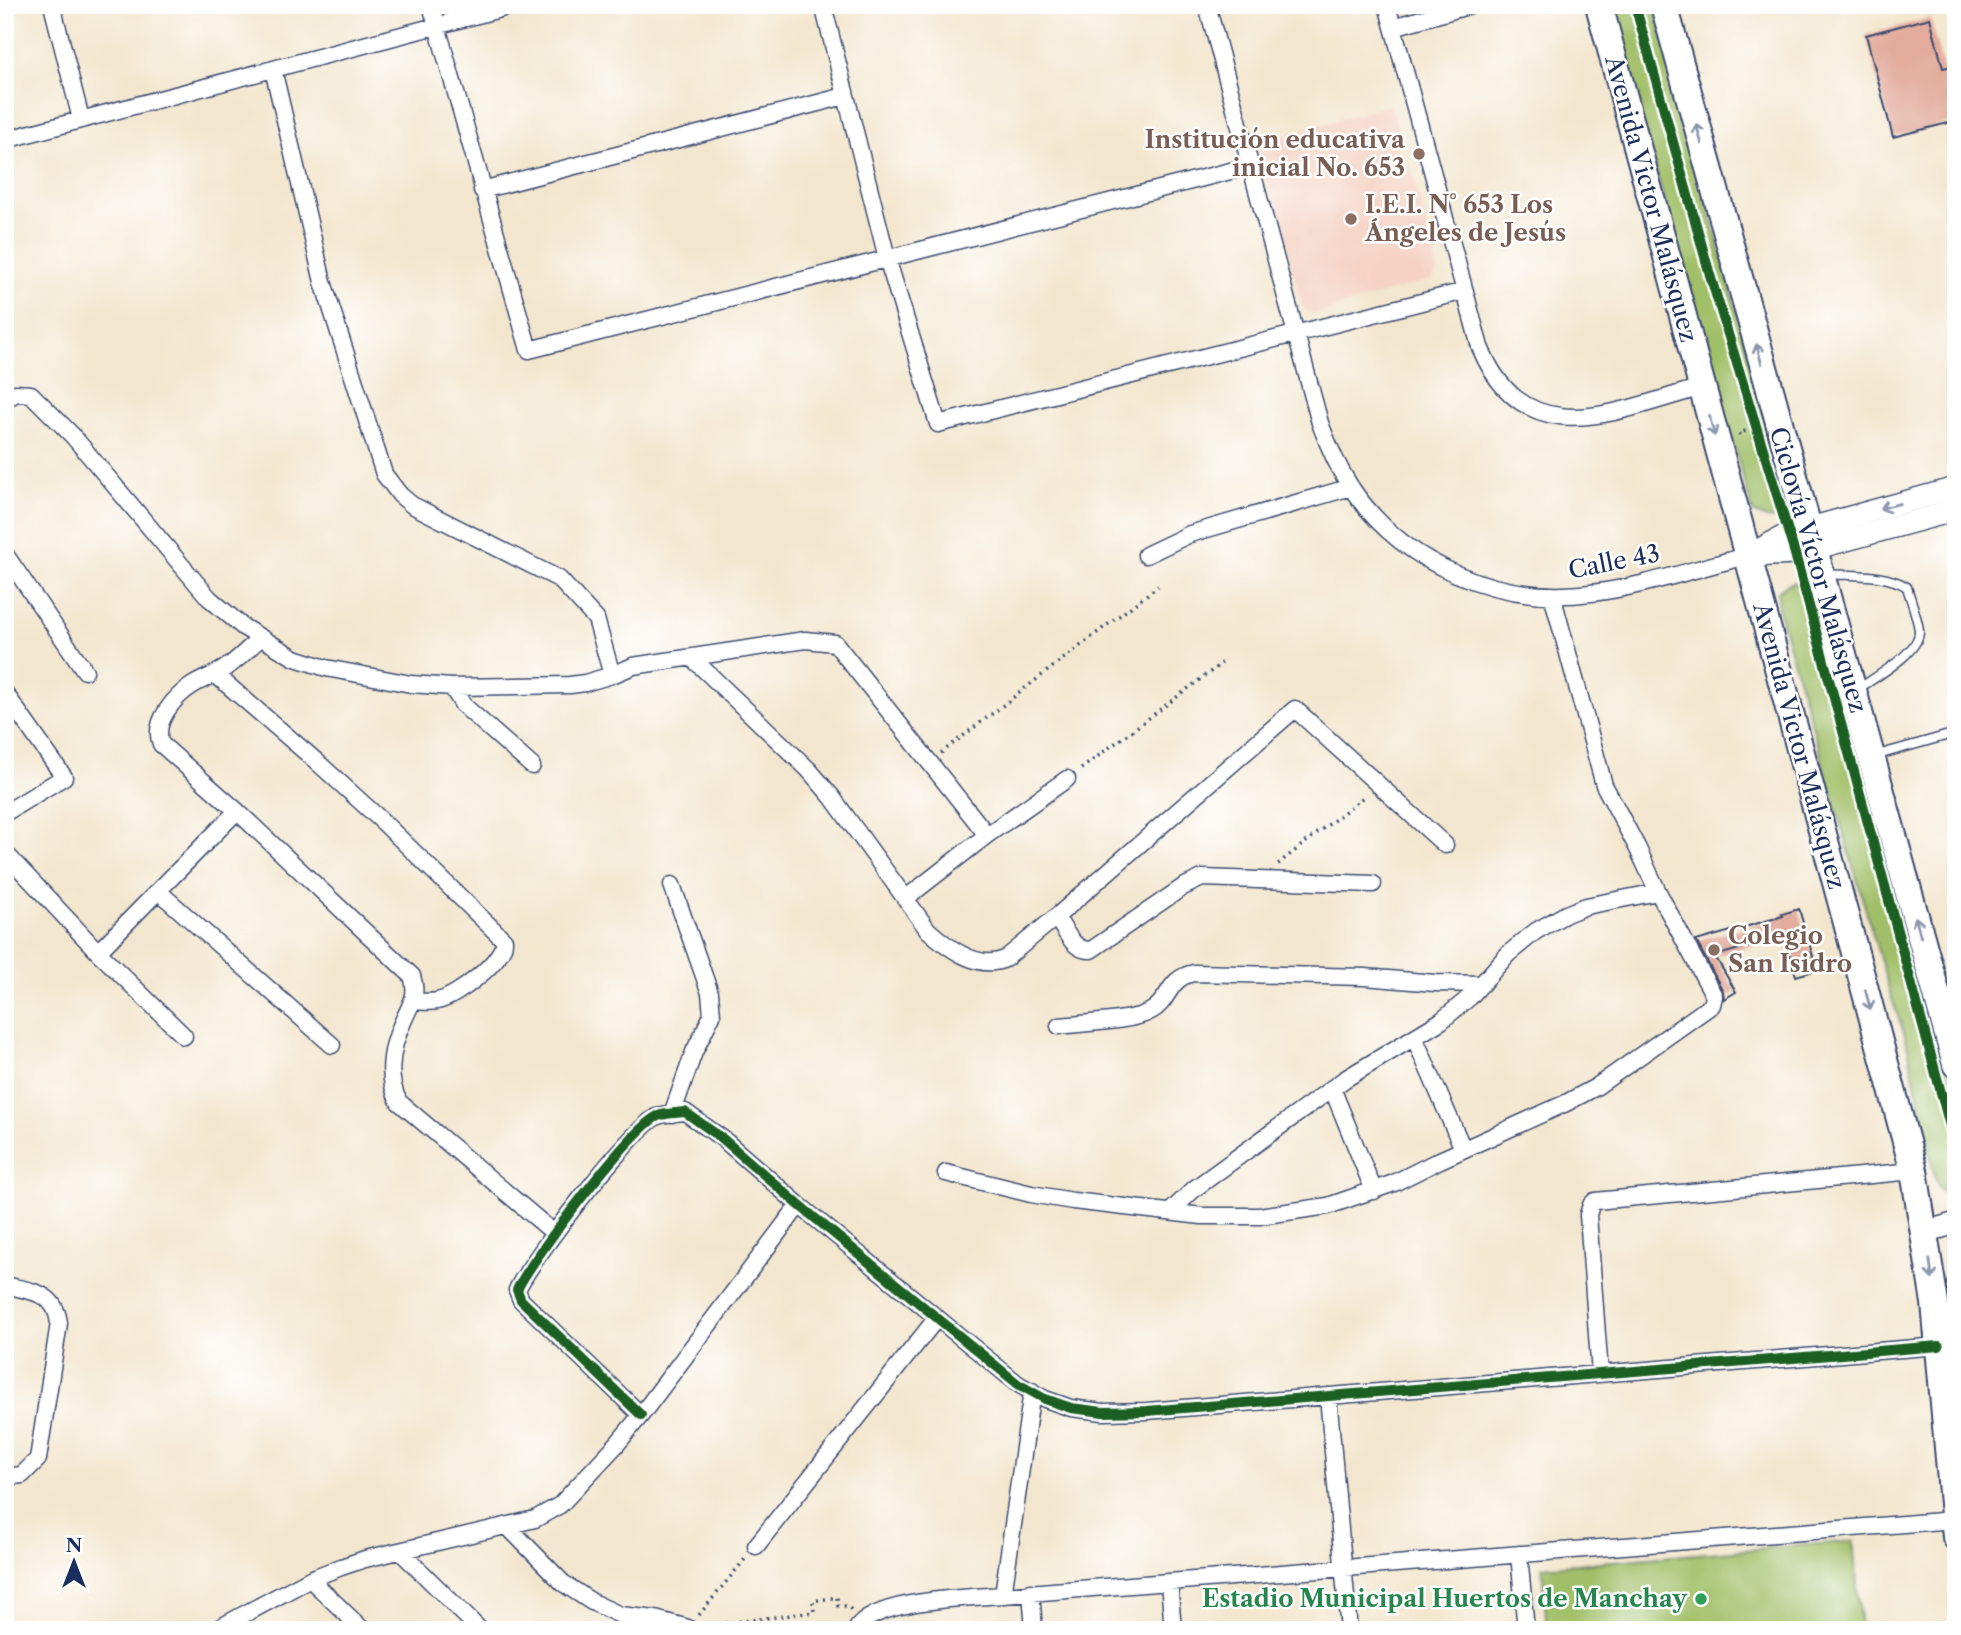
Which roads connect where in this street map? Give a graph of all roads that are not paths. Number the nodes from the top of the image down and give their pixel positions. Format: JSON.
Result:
{"nodes":[{"id":1,"x":52,"y":5,"type":"edge"},
{"id":2,"x":430,"y":5,"type":"edge"},
{"id":3,"x":515,"y":5,"type":"edge"},
{"id":4,"x":823,"y":5,"type":"edge"},
{"id":5,"x":1207,"y":5,"type":"edge"},
{"id":6,"x":1387,"y":5,"type":"edge"},
{"id":7,"x":1471,"y":5,"type":"edge"},
{"id":8,"x":1599,"y":5,"type":"edge"},
{"id":9,"x":1664,"y":5,"type":"edge"},
{"id":10,"x":436,"y":25,"type":"junction"},
{"id":11,"x":1393,"y":27,"type":"junction"},
{"id":12,"x":273,"y":69,"type":"junction"},
{"id":13,"x":845,"y":96,"type":"junction"},
{"id":14,"x":81,"y":119,"type":"junction"},
{"id":15,"x":5,"y":140,"type":"edge"},
{"id":16,"x":1250,"y":166,"type":"junction"},
{"id":17,"x":482,"y":190,"type":"junction"},
{"id":18,"x":887,"y":258,"type":"junction"},
{"id":19,"x":1465,"y":291,"type":"junction"},
{"id":20,"x":1295,"y":334,"type":"junction"},
{"id":21,"x":1702,"y":387,"type":"junction"},
{"id":22,"x":5,"y":400,"type":"edge"},
{"id":23,"x":1351,"y":486,"type":"junction"},
{"id":24,"x":1956,"y":488,"type":"edge"},
{"id":25,"x":1956,"y":510,"type":"edge"},
{"id":26,"x":1813,"y":550,"type":"junction"},
{"id":27,"x":5,"y":554,"type":"edge"},
{"id":28,"x":1146,"y":555,"type":"dead end"},
{"id":29,"x":1747,"y":556,"type":"junction"},
{"id":30,"x":1552,"y":595,"type":"junction"},
{"id":31,"x":260,"y":638,"type":"junction"},
{"id":32,"x":694,"y":659,"type":"junction"},
{"id":33,"x":85,"y":671,"type":"dead end"},
{"id":34,"x":216,"y":675,"type":"junction"},
{"id":35,"x":612,"y":675,"type":"junction"},
{"id":36,"x":452,"y":687,"type":"junction"},
{"id":37,"x":5,"y":693,"type":"edge"},
{"id":38,"x":1853,"y":693,"type":"junction"},
{"id":39,"x":1956,"y":733,"type":"edge"},
{"id":40,"x":1871,"y":757,"type":"junction"},
{"id":41,"x":532,"y":766,"type":"dead end"},
{"id":42,"x":1068,"y":779,"type":"road end"},
{"id":43,"x":237,"y":811,"type":"junction"},
{"id":44,"x":5,"y":813,"type":"edge"},
{"id":45,"x":987,"y":835,"type":"junction"},
{"id":46,"x":1445,"y":845,"type":"dead end"},
{"id":47,"x":8,"y":856,"type":"dead end"},
{"id":48,"x":1373,"y":884,"type":"dead end"},
{"id":49,"x":673,"y":885,"type":"dead end"},
{"id":50,"x":158,"y":891,"type":"junction"},
{"id":51,"x":1658,"y":892,"type":"junction"},
{"id":52,"x":905,"y":899,"type":"junction"},
{"id":53,"x":1056,"y":917,"type":"junction"},
{"id":54,"x":98,"y":952,"type":"junction"},
{"id":55,"x":1482,"y":984,"type":"junction"},
{"id":56,"x":414,"y":1001,"type":"junction"},
{"id":57,"x":1059,"y":1026,"type":"dead end"},
{"id":58,"x":184,"y":1036,"type":"dead end"},
{"id":59,"x":1416,"y":1039,"type":"junction"},
{"id":60,"x":332,"y":1045,"type":"dead end"},
{"id":61,"x":1956,"y":1064,"type":"edge"},
{"id":62,"x":1332,"y":1088,"type":"junction"},
{"id":63,"x":673,"y":1114,"type":"junction"},
{"id":64,"x":1463,"y":1149,"type":"junction"},
{"id":65,"x":1914,"y":1171,"type":"junction"},
{"id":66,"x":946,"y":1173,"type":"dead end"},
{"id":67,"x":1374,"y":1191,"type":"junction"},
{"id":68,"x":799,"y":1205,"type":"junction"},
{"id":69,"x":1170,"y":1212,"type":"junction"},
{"id":70,"x":1956,"y":1223,"type":"edge"},
{"id":71,"x":1925,"y":1232,"type":"junction"},
{"id":72,"x":554,"y":1233,"type":"junction"},
{"id":73,"x":5,"y":1285,"type":"edge"},
{"id":74,"x":936,"y":1319,"type":"junction"},
{"id":75,"x":1939,"y":1346,"type":"junction"},
{"id":76,"x":1600,"y":1374,"type":"junction"},
{"id":77,"x":1032,"y":1391,"type":"junction"},
{"id":78,"x":1328,"y":1396,"type":"junction"},
{"id":79,"x":641,"y":1415,"type":"junction"},
{"id":80,"x":5,"y":1477,"type":"edge"},
{"id":81,"x":508,"y":1527,"type":"junction"},
{"id":82,"x":1955,"y":1529,"type":"edge"},
{"id":83,"x":756,"y":1546,"type":"road end"},
{"id":84,"x":400,"y":1551,"type":"junction"},
{"id":85,"x":1519,"y":1553,"type":"junction"},
{"id":86,"x":1344,"y":1567,"type":"junction"},
{"id":87,"x":310,"y":1579,"type":"junction"},
{"id":88,"x":1169,"y":1582,"type":"junction"},
{"id":89,"x":1031,"y":1592,"type":"junction"},
{"id":90,"x":1003,"y":1595,"type":"junction"},
{"id":91,"x":688,"y":1629,"type":"edge"},
{"id":92,"x":215,"y":1630,"type":"edge"},
{"id":93,"x":363,"y":1630,"type":"edge"},
{"id":94,"x":480,"y":1630,"type":"edge"},
{"id":95,"x":856,"y":1630,"type":"edge"},
{"id":96,"x":1034,"y":1630,"type":"edge"},
{"id":97,"x":1173,"y":1630,"type":"edge"},
{"id":98,"x":1349,"y":1630,"type":"edge"},
{"id":99,"x":1526,"y":1630,"type":"edge"}],
"edges":[{"from":1,"to":14,"type":"street"},
{"from":2,"to":10,"type":"street"},
{"from":3,"to":10,"type":"street"},
{"from":4,"to":13,"type":"street"},
{"from":5,"to":16,"type":"street","name":"Calle 43"},
{"from":6,"to":11,"type":"street"},
{"from":7,"to":11,"type":"street"},
{"from":8,"to":21,"type":"main road","name":"Avenida Victor Malásquez"},
{"from":26,"to":9,"type":"main road","one_way":true},
{"from":10,"to":12,"type":"street"},
{"from":10,"to":17,"type":"street"},
{"from":11,"to":19,"type":"street"},
{"from":12,"to":14,"type":"street"},
{"from":12,"to":35,"type":"street"},
{"from":13,"to":17,"type":"street"},
{"from":13,"to":18,"type":"street"},
{"from":14,"to":15,"type":"street"},
{"from":16,"to":18,"type":"street"},
{"from":16,"to":20,"type":"street","name":"Calle 43"},
{"from":17,"to":18,"type":"street"},
{"from":18,"to":20,"type":"street"},
{"from":19,"to":20,"type":"street"},
{"from":19,"to":21,"type":"street"},
{"from":20,"to":23,"type":"street","name":"Calle 43"},
{"from":21,"to":29,"type":"main road","name":"Avenida Victor Malásquez","one_way":true},
{"from":22,"to":31,"type":"street"},
{"from":23,"to":28,"type":"street"},
{"from":23,"to":30,"type":"street","name":"Calle 43"},
{"from":24,"to":26,"type":"street","one_way":true},
{"from":25,"to":26,"type":"street"},
{"from":26,"to":29,"type":"street"},
{"from":26,"to":38,"type":"main road"},
{"from":26,"to":38,"type":"lane"},
{"from":27,"to":33,"type":"street"},
{"from":29,"to":30,"type":"street","name":"Calle 43"},
{"from":29,"to":65,"type":"main road","name":"Avenida Victor Malásquez","one_way":true},
{"from":30,"to":51,"type":"street"},
{"from":31,"to":34,"type":"street"},
{"from":31,"to":36,"type":"street"},
{"from":32,"to":35,"type":"street"},
{"from":32,"to":45,"type":"street"},
{"from":32,"to":52,"type":"street"},
{"from":34,"to":43,"type":"street"},
{"from":34,"to":56,"type":"street"},
{"from":35,"to":36,"type":"street"},
{"from":36,"to":41,"type":"street"},
{"from":37,"to":44,"type":"street"},
{"from":38,"to":40,"type":"main road"},
{"from":39,"to":40,"type":"lane"},
{"from":61,"to":40,"type":"main road","one_way":true},
{"from":42,"to":45,"type":"street"},
{"from":43,"to":50,"type":"street"},
{"from":43,"to":56,"type":"street"},
{"from":45,"to":52,"type":"street"},
{"from":46,"to":53,"type":"street"},
{"from":47,"to":54,"type":"street"},
{"from":48,"to":53,"type":"street"},
{"from":49,"to":63,"type":"street"},
{"from":50,"to":54,"type":"street"},
{"from":50,"to":60,"type":"street"},
{"from":51,"to":55,"type":"street"},
{"from":51,"to":64,"type":"street"},
{"from":52,"to":53,"type":"street"},
{"from":54,"to":58,"type":"street"},
{"from":55,"to":57,"type":"street"},
{"from":55,"to":59,"type":"street"},
{"from":56,"to":72,"type":"street"},
{"from":59,"to":62,"type":"street"},
{"from":59,"to":64,"type":"street"},
{"from":62,"to":67,"type":"street"},
{"from":62,"to":69,"type":"street"},
{"from":63,"to":68,"type":"street"},
{"from":63,"to":72,"type":"street"},
{"from":64,"to":67,"type":"street"},
{"from":65,"to":71,"type":"main road","name":"Avenida Victor Malásquez"},
{"from":65,"to":76,"type":"street"},
{"from":66,"to":69,"type":"street"},
{"from":67,"to":69,"type":"street"},
{"from":68,"to":74,"type":"street"},
{"from":68,"to":79,"type":"street"},
{"from":70,"to":71,"type":"street"},
{"from":71,"to":75,"type":"main road","name":"Avenida Victor Malásquez","one_way":true},
{"from":72,"to":79,"type":"street"},
{"from":73,"to":80,"type":"street"},
{"from":74,"to":77,"type":"street"},
{"from":74,"to":83,"type":"street"},
{"from":75,"to":76,"type":"street"},
{"from":75,"to":82,"type":"main road","name":"Avenida Victor Malásquez"},
{"from":76,"to":78,"type":"street"},
{"from":77,"to":78,"type":"street"},
{"from":77,"to":90,"type":"street"},
{"from":78,"to":86,"type":"street"},
{"from":79,"to":81,"type":"street"},
{"from":81,"to":84,"type":"street"},
{"from":81,"to":91,"type":"street"},
{"from":82,"to":85,"type":"street"},
{"from":84,"to":87,"type":"street"},
{"from":84,"to":94,"type":"street"},
{"from":85,"to":86,"type":"street"},
{"from":85,"to":99,"type":"street"},
{"from":86,"to":88,"type":"street"},
{"from":86,"to":98,"type":"street"},
{"from":87,"to":92,"type":"street"},
{"from":87,"to":93,"type":"street"},
{"from":88,"to":89,"type":"street"},
{"from":88,"to":97,"type":"street"},
{"from":89,"to":90,"type":"street"},
{"from":89,"to":96,"type":"street"},
{"from":90,"to":95,"type":"street"}]}
